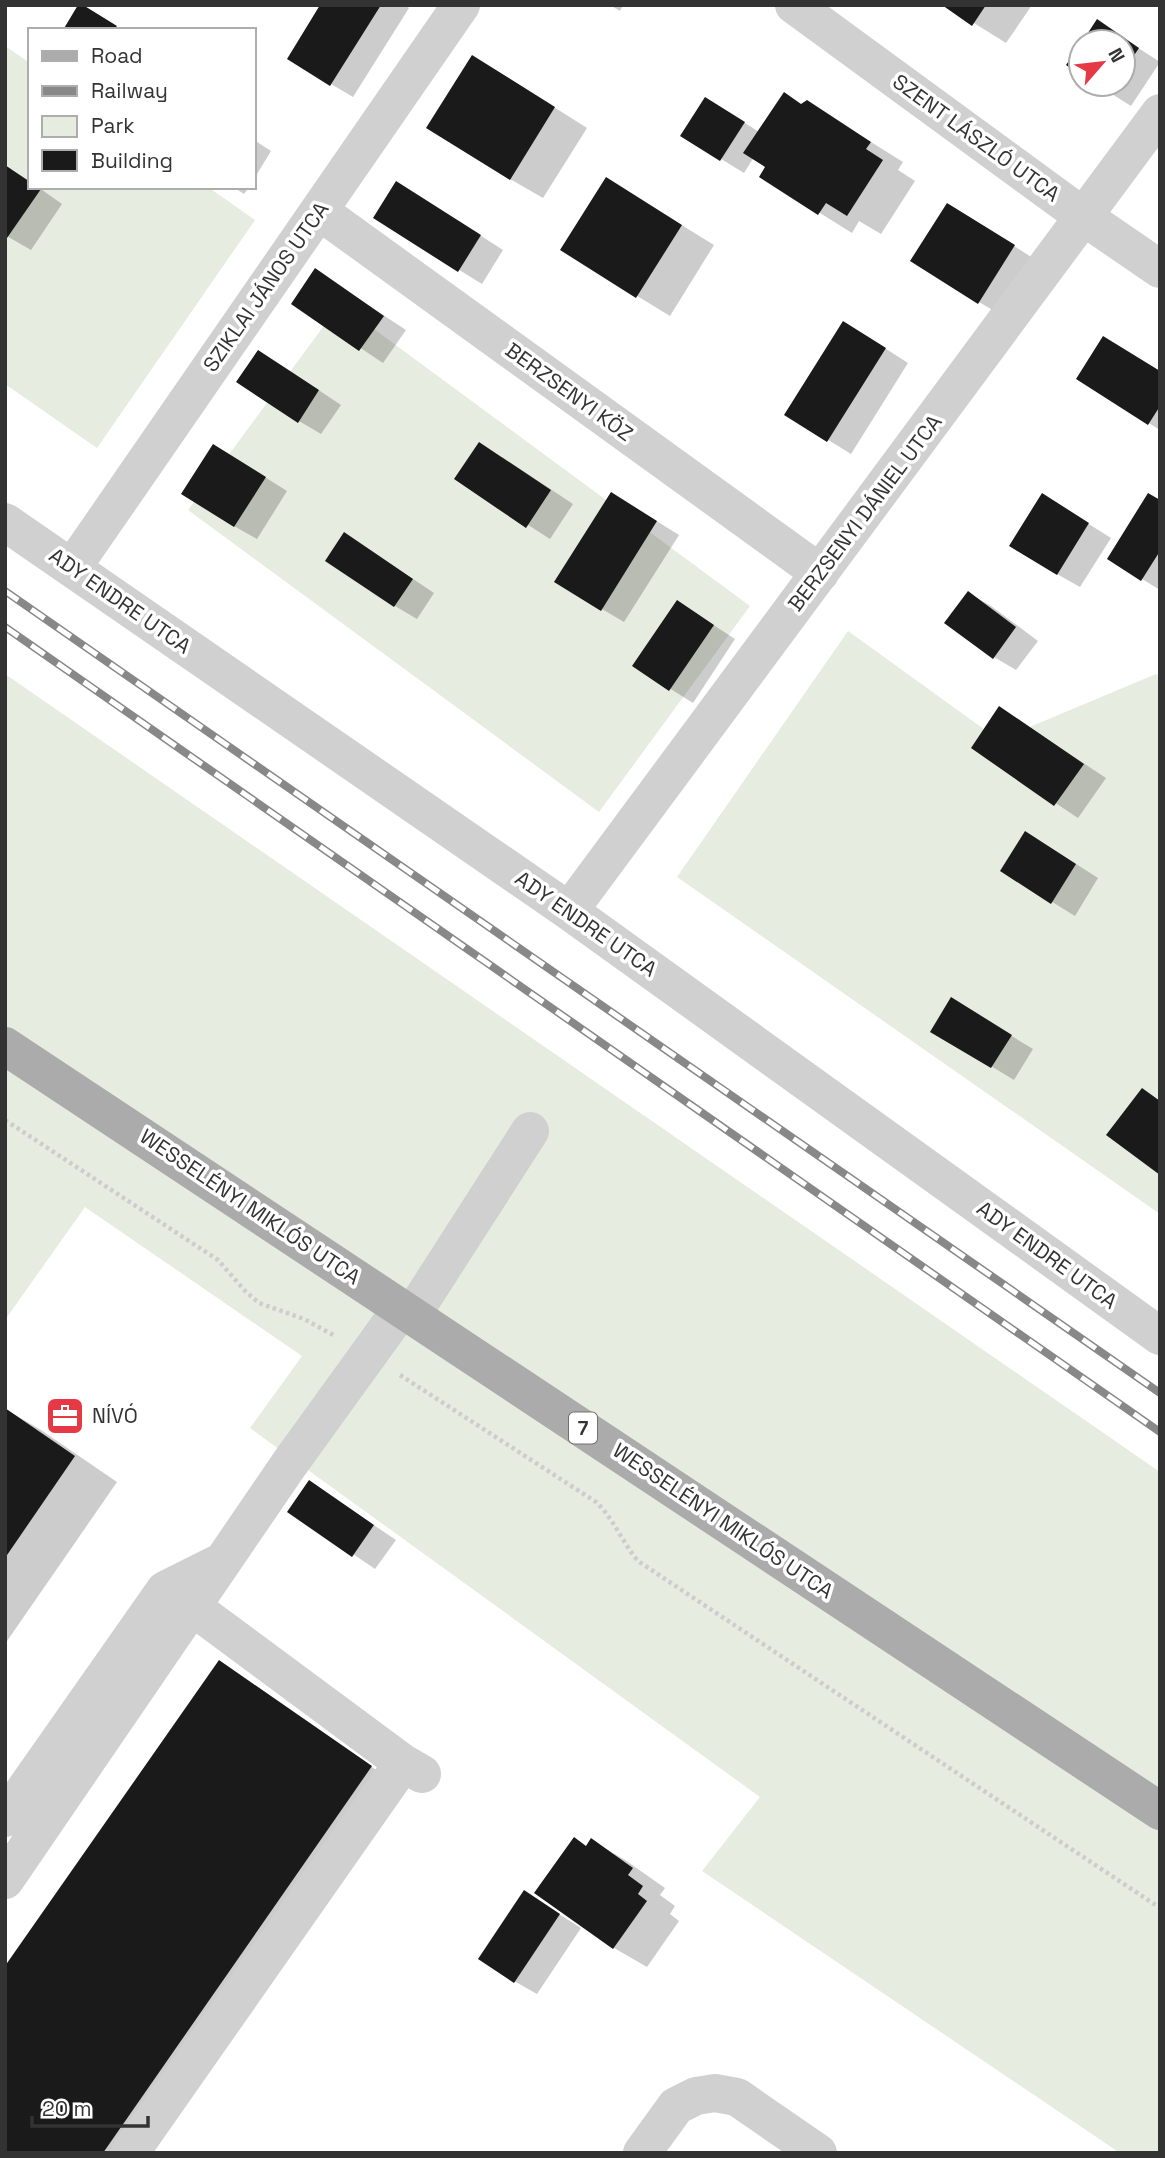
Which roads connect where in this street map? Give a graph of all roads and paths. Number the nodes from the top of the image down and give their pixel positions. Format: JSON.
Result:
{"nodes":[{"id":1,"x":461,"y":5,"type":"edge"},
{"id":2,"x":794,"y":5,"type":"edge"},
{"id":3,"x":1160,"y":113,"type":"edge"},
{"id":4,"x":319,"y":211,"type":"junction"},
{"id":5,"x":1084,"y":217,"type":"junction"},
{"id":6,"x":1160,"y":269,"type":"edge"},
{"id":7,"x":5,"y":522,"type":"edge"},
{"id":8,"x":72,"y":568,"type":"junction"},
{"id":9,"x":820,"y":573,"type":"junction"},
{"id":10,"x":569,"y":911,"type":"junction"},
{"id":11,"x":5,"y":1045,"type":"edge"},
{"id":12,"x":5,"y":1120,"type":"edge"},
{"id":13,"x":530,"y":1131,"type":"dead end"},
{"id":14,"x":407,"y":1311,"type":"junction"},
{"id":15,"x":1155,"y":1324,"type":"edge"},
{"id":16,"x":369,"y":1355,"type":"junction"},
{"id":17,"x":222,"y":1561,"type":"junction"},
{"id":18,"x":191,"y":1606,"type":"junction"},
{"id":19,"x":1160,"y":1811,"type":"edge"},
{"id":20,"x":5,"y":1818,"type":"edge"},
{"id":21,"x":5,"y":1880,"type":"edge"},
{"id":22,"x":1160,"y":1908,"type":"edge"},
{"id":23,"x":130,"y":2153,"type":"edge"},
{"id":24,"x":642,"y":2153,"type":"edge"},
{"id":25,"x":818,"y":2153,"type":"edge"}],
"edges":[{"from":1,"to":4,"type":"street","name":"SZIKLAI JÁNOS UTCA"},
{"from":2,"to":5,"type":"street","name":"SZENT LÁSZLÓ UTCA"},
{"from":3,"to":5,"type":"street","name":"BERZSENYI DÁNIEL UTCA"},
{"from":4,"to":8,"type":"street","name":"SZIKLAI JÁNOS UTCA"},
{"from":4,"to":9,"type":"street","name":"BERZSENYI KÖZ"},
{"from":5,"to":6,"type":"street","name":"SZENT LÁSZLÓ UTCA"},
{"from":5,"to":9,"type":"street","name":"BERZSENYI DÁNIEL UTCA"},
{"from":7,"to":8,"type":"street","name":"ADY ENDRE UTCA"},
{"from":8,"to":10,"type":"street","name":"ADY ENDRE UTCA"},
{"from":9,"to":10,"type":"street","name":"BERZSENYI DÁNIEL UTCA"},
{"from":10,"to":15,"type":"street","name":"ADY ENDRE UTCA"},
{"from":11,"to":14,"type":"main road","name":"WESSELÉNYI MIKLÓS UTCA","number":"7"},
{"from":12,"to":16,"type":"path"},
{"from":13,"to":14,"type":"street"},
{"from":14,"to":16,"type":"street"},
{"from":14,"to":19,"type":"main road","name":"WESSELÉNYI MIKLÓS UTCA","number":"7"},
{"from":16,"to":17,"type":"street"},
{"from":16,"to":22,"type":"path"},
{"from":17,"to":18,"type":"street"},
{"from":17,"to":20,"type":"street"},
{"from":18,"to":21,"type":"street"},
{"from":18,"to":23,"type":"street"},
{"from":24,"to":25,"type":"street"}]}
